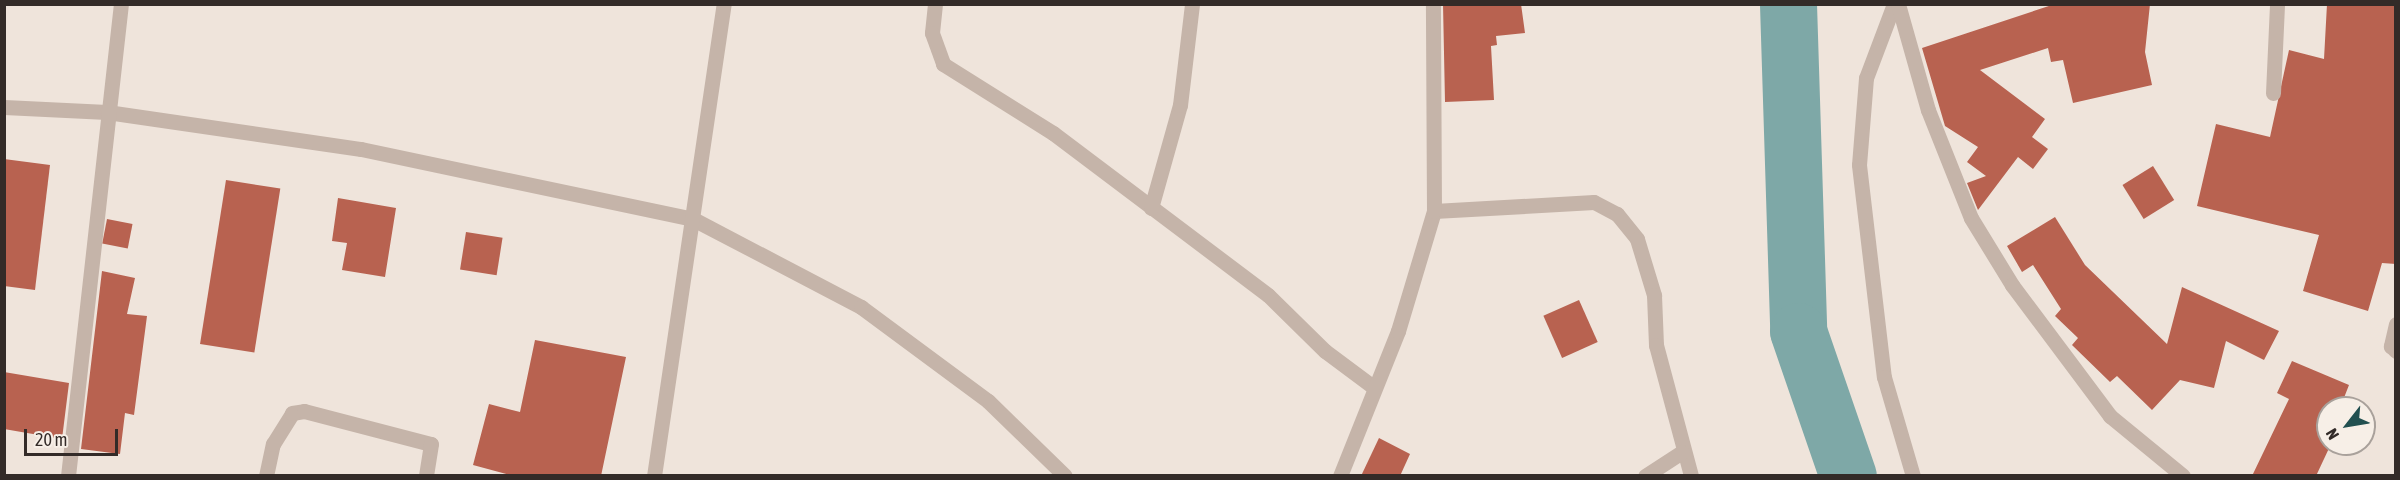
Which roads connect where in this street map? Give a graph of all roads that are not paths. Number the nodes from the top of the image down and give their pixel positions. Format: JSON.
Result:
{"nodes":[{"id":1,"x":121,"y":4,"type":"edge"},
{"id":2,"x":724,"y":4,"type":"edge"},
{"id":3,"x":935,"y":4,"type":"edge"},
{"id":4,"x":1192,"y":4,"type":"edge"},
{"id":5,"x":1432,"y":4,"type":"edge"},
{"id":6,"x":1896,"y":4,"type":"edge"},
{"id":7,"x":2277,"y":4,"type":"edge"},
{"id":8,"x":2273,"y":93,"type":"dead end"},
{"id":9,"x":4,"y":107,"type":"edge"},
{"id":10,"x":107,"y":112,"type":"junction"},
{"id":11,"x":1150,"y":208,"type":"junction"},
{"id":12,"x":1434,"y":211,"type":"junction"},
{"id":13,"x":693,"y":219,"type":"junction"},
{"id":14,"x":2396,"y":324,"type":"edge"},
{"id":15,"x":2396,"y":351,"type":"edge"},
{"id":16,"x":1372,"y":386,"type":"junction"},
{"id":17,"x":1682,"y":452,"type":"junction"},
{"id":18,"x":68,"y":476,"type":"edge"},
{"id":19,"x":266,"y":476,"type":"edge"},
{"id":20,"x":426,"y":476,"type":"edge"},
{"id":21,"x":654,"y":476,"type":"edge"},
{"id":22,"x":1065,"y":476,"type":"edge"},
{"id":23,"x":1340,"y":476,"type":"edge"},
{"id":24,"x":1645,"y":476,"type":"edge"},
{"id":25,"x":1691,"y":476,"type":"edge"},
{"id":26,"x":1913,"y":476,"type":"edge"},
{"id":27,"x":2183,"y":476,"type":"edge"}],
"edges":[{"from":1,"to":10,"type":"street"},
{"from":2,"to":13,"type":"street"},
{"from":3,"to":11,"type":"street"},
{"from":4,"to":11,"type":"street"},
{"from":5,"to":12,"type":"street"},
{"from":6,"to":26,"type":"street"},
{"from":6,"to":27,"type":"street"},
{"from":7,"to":8,"type":"street"},
{"from":9,"to":10,"type":"street"},
{"from":10,"to":13,"type":"street"},
{"from":10,"to":18,"type":"street"},
{"from":11,"to":16,"type":"street"},
{"from":12,"to":16,"type":"street"},
{"from":12,"to":17,"type":"street"},
{"from":13,"to":21,"type":"street"},
{"from":13,"to":22,"type":"street"},
{"from":14,"to":15,"type":"street"},
{"from":16,"to":23,"type":"street"},
{"from":17,"to":24,"type":"street"},
{"from":17,"to":25,"type":"street"},
{"from":19,"to":20,"type":"street"}]}
